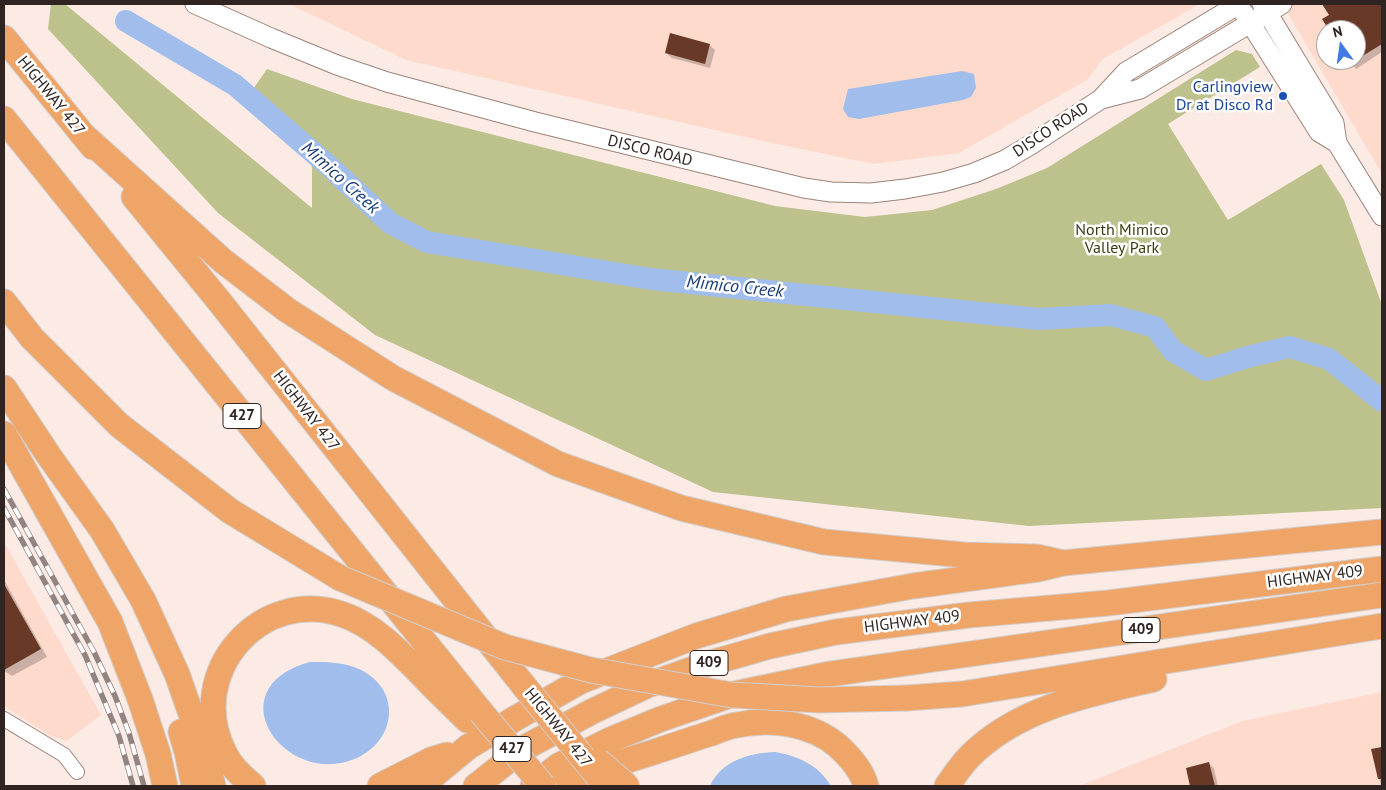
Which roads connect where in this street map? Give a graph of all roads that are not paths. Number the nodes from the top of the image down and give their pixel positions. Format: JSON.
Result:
{"nodes":[{"id":1,"x":196,"y":4,"type":"edge"},
{"id":2,"x":1238,"y":4,"type":"edge"},
{"id":3,"x":1270,"y":7,"type":"edge"},
{"id":4,"x":1251,"y":23,"type":"junction"},
{"id":5,"x":4,"y":38,"type":"edge"},
{"id":6,"x":1100,"y":99,"type":"junction"},
{"id":7,"x":4,"y":119,"type":"edge"},
{"id":8,"x":82,"y":134,"type":"junction"},
{"id":9,"x":1337,"y":143,"type":"junction"},
{"id":10,"x":1382,"y":216,"type":"edge"},
{"id":11,"x":4,"y":302,"type":"edge"},
{"id":12,"x":4,"y":388,"type":"edge"},
{"id":13,"x":4,"y":434,"type":"edge"},
{"id":14,"x":49,"y":456,"type":"junction"},
{"id":15,"x":1382,"y":532,"type":"edge"},
{"id":16,"x":1063,"y":563,"type":"junction"},
{"id":17,"x":1382,"y":569,"type":"edge"},
{"id":18,"x":1382,"y":595,"type":"edge"},
{"id":19,"x":1382,"y":626,"type":"edge"},
{"id":20,"x":548,"y":715,"type":"junction"},
{"id":21,"x":474,"y":716,"type":"junction"},
{"id":22,"x":4,"y":719,"type":"edge"},
{"id":23,"x":468,"y":747,"type":"junction"},
{"id":24,"x":654,"y":752,"type":"junction"},
{"id":25,"x":76,"y":772,"type":"dead end"},
{"id":26,"x":563,"y":776,"type":"edge"},
{"id":27,"x":166,"y":786,"type":"edge"},
{"id":28,"x":194,"y":786,"type":"edge"},
{"id":29,"x":213,"y":786,"type":"edge"},
{"id":30,"x":253,"y":786,"type":"edge"},
{"id":31,"x":380,"y":786,"type":"edge"},
{"id":32,"x":421,"y":786,"type":"edge"},
{"id":33,"x":476,"y":786,"type":"edge"},
{"id":34,"x":529,"y":786,"type":"edge"},
{"id":35,"x":533,"y":786,"type":"edge"},
{"id":36,"x":543,"y":786,"type":"edge"},
{"id":37,"x":597,"y":786,"type":"edge"},
{"id":38,"x":606,"y":786,"type":"edge"},
{"id":39,"x":627,"y":786,"type":"edge"},
{"id":40,"x":866,"y":786,"type":"edge"},
{"id":41,"x":947,"y":786,"type":"edge"}],
"edges":[{"from":1,"to":6,"type":"main road","name":"DISCO ROAD"},
{"from":2,"to":4,"type":"main road"},
{"from":2,"to":6,"type":"main road","name":"DISCO ROAD"},
{"from":3,"to":4,"type":"main road","name":"DISCO ROAD"},
{"from":3,"to":9,"type":"main road"},
{"from":4,"to":6,"type":"main road","name":"DISCO ROAD"},
{"from":4,"to":9,"type":"main road"},
{"from":5,"to":8,"type":"highway","name":"HIGHWAY 427"},
{"from":7,"to":21,"type":"highway","number":"427"},
{"from":8,"to":16,"type":"highway"},
{"from":8,"to":20,"type":"highway","name":"HIGHWAY 427","bridge":true},
{"from":9,"to":10,"type":"main road"},
{"from":11,"to":19,"type":"highway","bridge":true},
{"from":12,"to":14,"type":"highway"},
{"from":13,"to":27,"type":"highway"},
{"from":14,"to":28,"type":"highway"},
{"from":14,"to":29,"type":"highway"},
{"from":15,"to":16,"type":"highway"},
{"from":16,"to":23,"type":"highway"},
{"from":17,"to":33,"type":"highway","name":"HIGHWAY 409","number":"409"},
{"from":18,"to":26,"type":"highway","name":"HIGHWAY 409","number":"409"},
{"from":19,"to":41,"type":"highway"},
{"from":20,"to":38,"type":"highway","name":"HIGHWAY 427","bridge":true},
{"from":20,"to":39,"type":"highway","bridge":true},
{"from":21,"to":30,"type":"highway"},
{"from":21,"to":34,"type":"highway"},
{"from":21,"to":36,"type":"highway","number":"427","bridge":true},
{"from":22,"to":25,"type":"street"},
{"from":23,"to":31,"type":"highway"},
{"from":23,"to":32,"type":"highway"},
{"from":24,"to":26,"type":"highway"},
{"from":24,"to":37,"type":"highway"},
{"from":24,"to":40,"type":"highway"},
{"from":26,"to":35,"type":"highway"}]}
